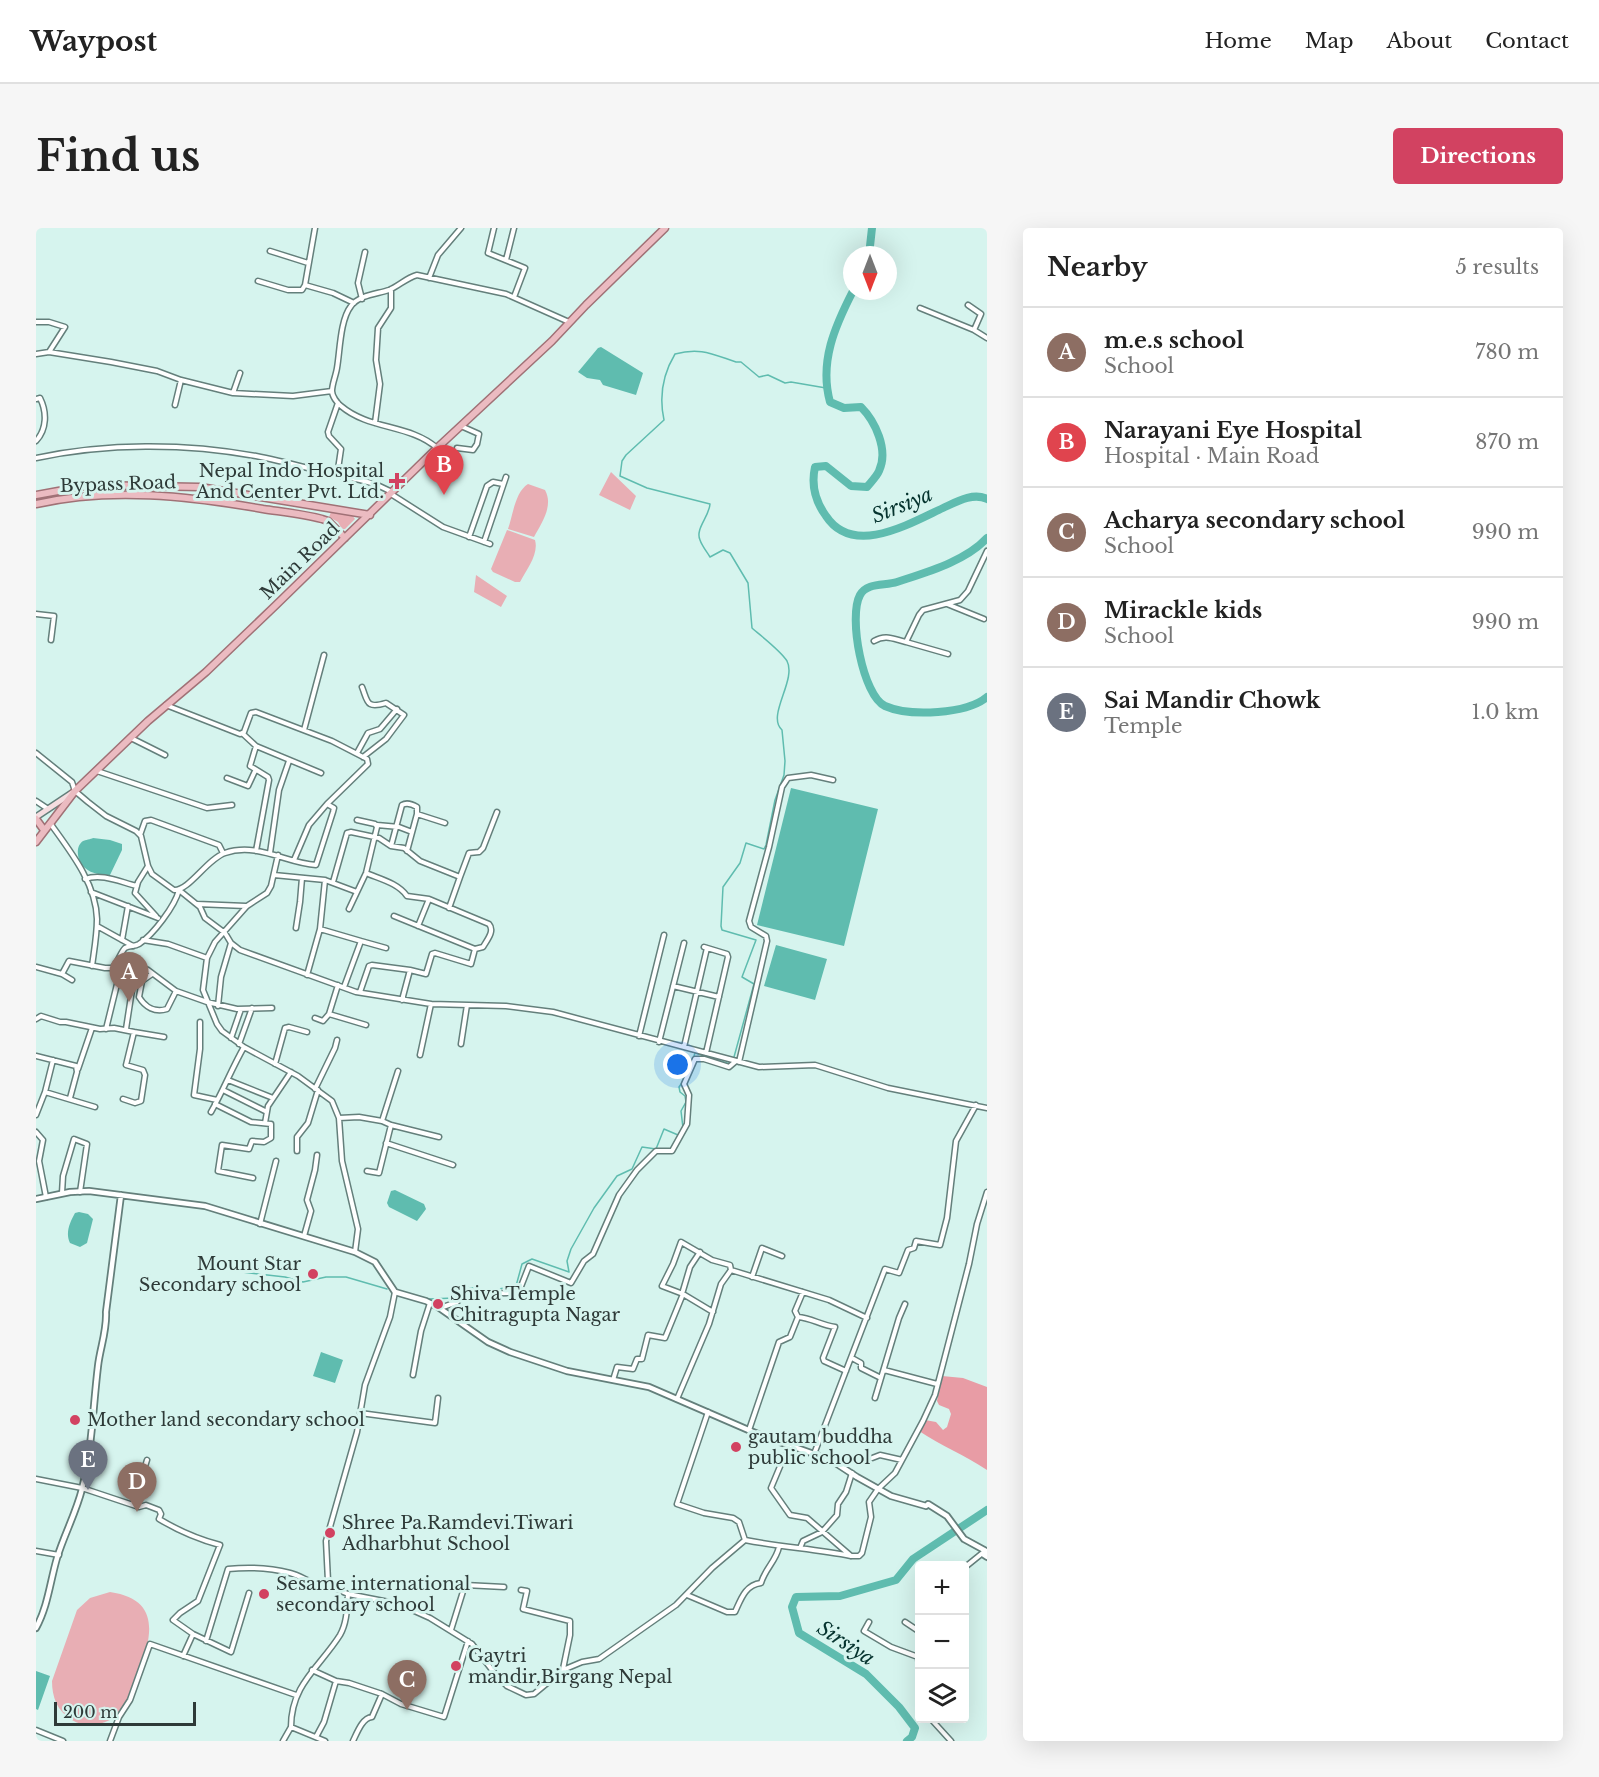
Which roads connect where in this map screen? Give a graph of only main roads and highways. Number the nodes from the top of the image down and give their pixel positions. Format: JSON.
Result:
{"nodes":[{"id":1,"x":665,"y":228,"type":"edge"},
{"id":2,"x":150,"y":484,"type":"junction"},
{"id":3,"x":36,"y":495,"type":"edge"},
{"id":4,"x":150,"y":495,"type":"junction"},
{"id":5,"x":36,"y":504,"type":"edge"},
{"id":6,"x":309,"y":506,"type":"junction"},
{"id":7,"x":370,"y":515,"type":"junction"},
{"id":8,"x":308,"y":517,"type":"junction"},
{"id":9,"x":345,"y":538,"type":"junction"},
{"id":10,"x":75,"y":791,"type":"junction"},
{"id":11,"x":36,"y":818,"type":"edge"},
{"id":12,"x":44,"y":830,"type":"junction"},
{"id":13,"x":36,"y":842,"type":"edge"}],
"edges":[{"from":1,"to":7,"type":"main road","name":"Main Road"},
{"from":2,"to":3,"type":"main road","name":"Bypass Road"},
{"from":2,"to":4,"type":"main road"},
{"from":2,"to":6,"type":"main road","name":"Bypass Road"},
{"from":4,"to":5,"type":"main road","name":"Bypass Road"},
{"from":4,"to":8,"type":"main road","name":"Bypass Road"},
{"from":6,"to":7,"type":"main road","name":"Bypass Road"},
{"from":6,"to":8,"type":"main road"},
{"from":7,"to":9,"type":"main road","name":"Main Road"},
{"from":8,"to":9,"type":"main road","name":"Bypass Road"},
{"from":9,"to":10,"type":"main road","name":"Main Road"},
{"from":10,"to":11,"type":"main road"},
{"from":10,"to":12,"type":"main road","name":"Main Road"},
{"from":11,"to":12,"type":"main road"},
{"from":12,"to":13,"type":"main road","name":"Main Road"}]}
